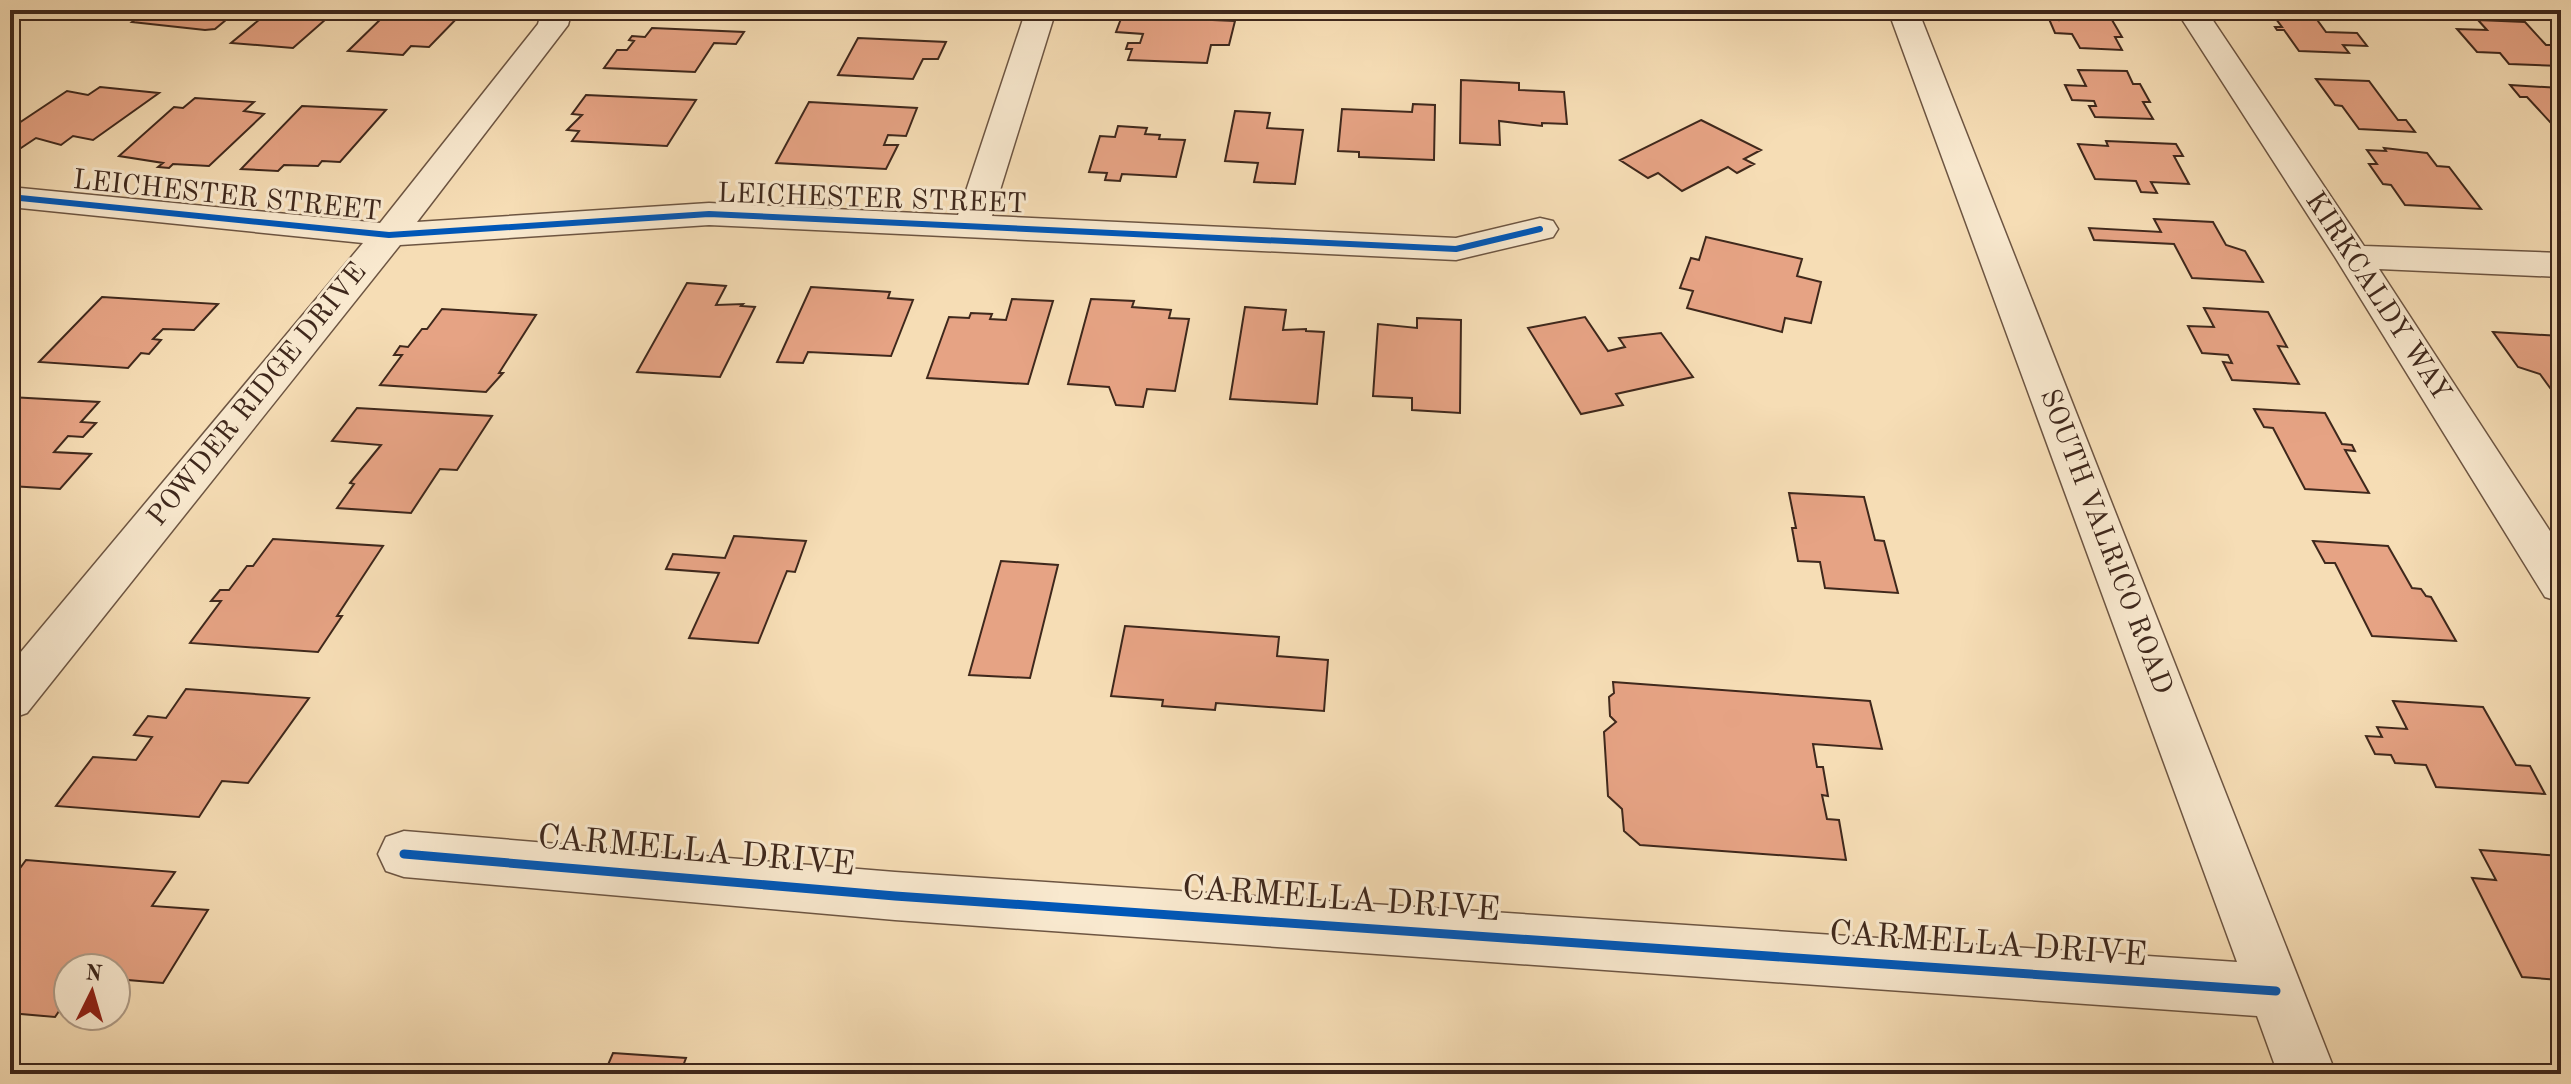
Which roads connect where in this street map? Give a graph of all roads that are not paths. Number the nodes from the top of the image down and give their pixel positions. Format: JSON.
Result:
{"nodes":[{"id":1,"x":557,"y":10,"type":"edge"},
{"id":2,"x":1041,"y":10,"type":"edge"},
{"id":3,"x":1903,"y":10,"type":"edge"},
{"id":4,"x":2191,"y":10,"type":"edge"},
{"id":5,"x":10,"y":197,"type":"edge"},
{"id":6,"x":972,"y":225,"type":"junction"},
{"id":7,"x":1540,"y":229,"type":"dead end"},
{"id":8,"x":389,"y":235,"type":"junction"},
{"id":9,"x":2353,"y":257,"type":"junction"},
{"id":10,"x":2561,"y":265,"type":"edge"},
{"id":11,"x":2561,"y":585,"type":"edge"},
{"id":12,"x":10,"y":699,"type":"edge"},
{"id":13,"x":404,"y":854,"type":"dead end"},
{"id":14,"x":2276,"y":991,"type":"junction"},
{"id":15,"x":2307,"y":1074,"type":"edge"}],
"edges":[{"from":1,"to":8,"type":"street","name":"POWDER RIDGE DRIVE"},
{"from":2,"to":6,"type":"street"},
{"from":3,"to":14,"type":"street","name":"SOUTH VALRICO ROAD"},
{"from":4,"to":9,"type":"street","name":"KIRKCALDY WAY"},
{"from":5,"to":8,"type":"street","name":"LEICHESTER STREET"},
{"from":6,"to":7,"type":"street","name":"LEICHESTER STREET"},
{"from":6,"to":8,"type":"street","name":"LEICHESTER STREET"},
{"from":8,"to":12,"type":"street","name":"POWDER RIDGE DRIVE"},
{"from":9,"to":10,"type":"street"},
{"from":9,"to":11,"type":"street","name":"KIRKCALDY WAY"},
{"from":13,"to":14,"type":"street","name":"CARMELLA DRIVE"},
{"from":14,"to":15,"type":"street","name":"SOUTH VALRICO ROAD"}]}
